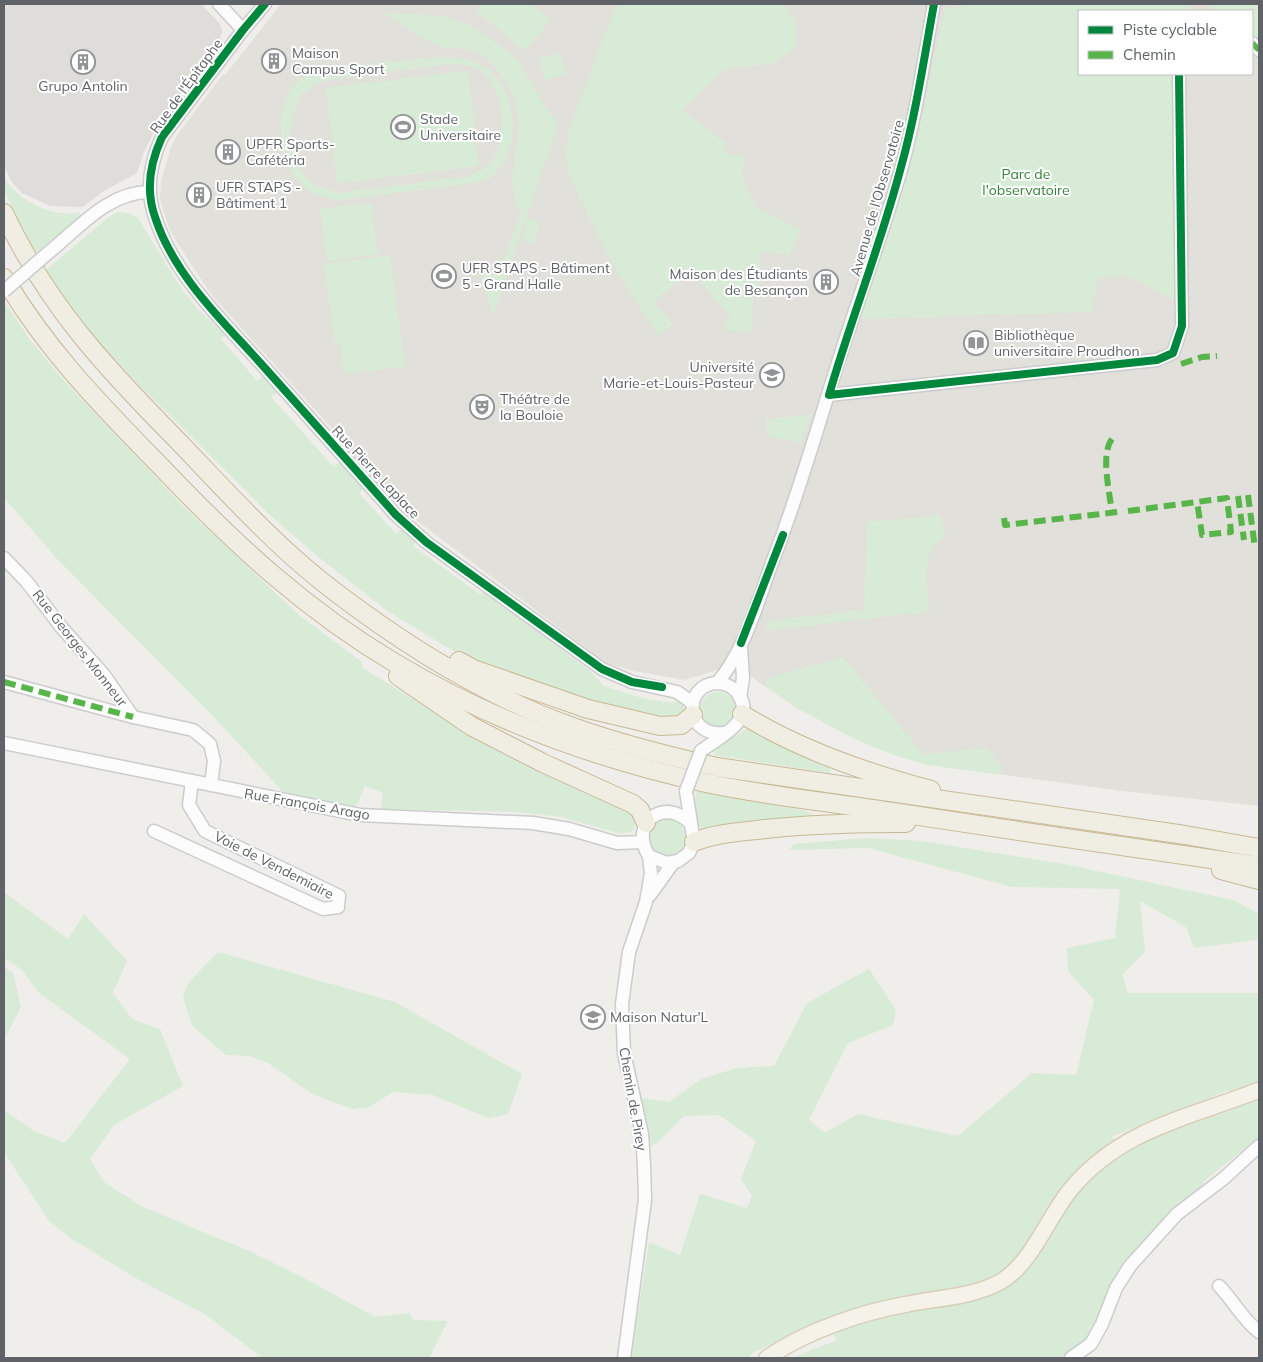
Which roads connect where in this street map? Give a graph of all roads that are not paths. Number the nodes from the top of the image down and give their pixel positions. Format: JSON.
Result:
{"nodes":[{"id":1,"x":219,"y":4,"type":"edge"},
{"id":2,"x":266,"y":4,"type":"edge"},
{"id":3,"x":934,"y":4,"type":"edge"},
{"id":4,"x":242,"y":30,"type":"junction"},
{"id":5,"x":1179,"y":75,"type":"edge"},
{"id":6,"x":149,"y":192,"type":"junction"},
{"id":7,"x":4,"y":213,"type":"edge"},
{"id":8,"x":4,"y":278,"type":"edge"},
{"id":9,"x":4,"y":291,"type":"edge"},
{"id":10,"x":830,"y":395,"type":"junction"},
{"id":11,"x":279,"y":543,"type":"junction"},
{"id":12,"x":4,"y":558,"type":"edge"},
{"id":13,"x":338,"y":627,"type":"junction"},
{"id":14,"x":741,"y":643,"type":"junction"},
{"id":15,"x":4,"y":682,"type":"edge"},
{"id":16,"x":717,"y":683,"type":"junction"},
{"id":17,"x":662,"y":687,"type":"junction"},
{"id":18,"x":702,"y":689,"type":"junction"},
{"id":19,"x":741,"y":706,"type":"junction"},
{"id":20,"x":694,"y":714,"type":"junction"},
{"id":21,"x":134,"y":717,"type":"junction"},
{"id":22,"x":724,"y":733,"type":"junction"},
{"id":23,"x":4,"y":743,"type":"edge"},
{"id":24,"x":701,"y":751,"type":"junction"},
{"id":25,"x":192,"y":781,"type":"junction"},
{"id":26,"x":211,"y":785,"type":"junction"},
{"id":27,"x":686,"y":791,"type":"junction"},
{"id":28,"x":665,"y":812,"type":"junction"},
{"id":29,"x":1016,"y":812,"type":"junction"},
{"id":30,"x":646,"y":823,"type":"junction"},
{"id":31,"x":690,"y":823,"type":"junction"},
{"id":32,"x":971,"y":824,"type":"junction"},
{"id":33,"x":154,"y":831,"type":"dead end"},
{"id":34,"x":1185,"y":835,"type":"junction"},
{"id":35,"x":1259,"y":836,"type":"edge"},
{"id":36,"x":643,"y":842,"type":"junction"},
{"id":37,"x":694,"y":842,"type":"junction"},
{"id":38,"x":1259,"y":848,"type":"edge"},
{"id":39,"x":1153,"y":850,"type":"junction"},
{"id":40,"x":649,"y":856,"type":"junction"},
{"id":41,"x":673,"y":863,"type":"junction"},
{"id":42,"x":1259,"y":866,"type":"edge"},
{"id":43,"x":1259,"y":880,"type":"edge"},
{"id":44,"x":646,"y":902,"type":"junction"},
{"id":45,"x":1259,"y":1090,"type":"edge"},
{"id":46,"x":1259,"y":1146,"type":"edge"},
{"id":47,"x":1219,"y":1286,"type":"dead end"},
{"id":48,"x":1259,"y":1332,"type":"edge"},
{"id":49,"x":624,"y":1358,"type":"edge"},
{"id":50,"x":767,"y":1358,"type":"edge"},
{"id":51,"x":1071,"y":1358,"type":"edge"}],
"edges":[{"from":1,"to":4,"type":"street"},
{"from":2,"to":4,"type":"street","name":"Rue de l'Épitaphe"},
{"from":3,"to":10,"type":"street","name":"Avenue de l'Observatoire"},
{"from":4,"to":6,"type":"street","name":"Rue de l'Épitaphe"},
{"from":5,"to":10,"type":"street"},
{"from":6,"to":9,"type":"street","bridge":true},
{"from":6,"to":17,"type":"street","name":"Rue Pierre Laplace"},
{"from":7,"to":11,"type":"highway"},
{"from":8,"to":13,"type":"highway"},
{"from":10,"to":14,"type":"street","name":"Avenue de l'Observatoire"},
{"from":11,"to":20,"type":"highway"},
{"from":11,"to":29,"type":"highway"},
{"from":12,"to":21,"type":"street","name":"Rue Georges Monneur"},
{"from":13,"to":30,"type":"highway"},
{"from":13,"to":32,"type":"highway"},
{"from":14,"to":16,"type":"street","name":"Avenue de l'Observatoire"},
{"from":14,"to":19,"type":"street","name":"Avenue de l'Observatoire"},
{"from":15,"to":21,"type":"street"},
{"from":16,"to":18,"type":"street"},
{"from":16,"to":19,"type":"street"},
{"from":17,"to":18,"type":"street","name":"Rue Pierre Laplace"},
{"from":17,"to":20,"type":"street","name":"Rue Pierre Laplace"},
{"from":18,"to":20,"type":"street"},
{"from":19,"to":22,"type":"street"},
{"from":19,"to":29,"type":"highway"},
{"from":20,"to":22,"type":"street"},
{"from":20,"to":24,"type":"street"},
{"from":21,"to":26,"type":"street","name":"Rue Georges Monneur"},
{"from":22,"to":24,"type":"street"},
{"from":23,"to":25,"type":"street","name":"Rue François Arago"},
{"from":24,"to":27,"type":"street","bridge":true},
{"from":25,"to":26,"type":"street","name":"Rue François Arago"},
{"from":25,"to":33,"type":"street","name":"Voie de Vendemiaire"},
{"from":26,"to":36,"type":"street","name":"Rue François Arago"},
{"from":27,"to":28,"type":"street"},
{"from":27,"to":31,"type":"street"},
{"from":28,"to":30,"type":"street"},
{"from":28,"to":31,"type":"street"},
{"from":29,"to":34,"type":"highway"},
{"from":30,"to":36,"type":"street"},
{"from":31,"to":37,"type":"street"},
{"from":32,"to":37,"type":"highway"},
{"from":32,"to":39,"type":"highway"},
{"from":34,"to":35,"type":"highway"},
{"from":34,"to":38,"type":"highway"},
{"from":36,"to":40,"type":"street"},
{"from":37,"to":41,"type":"street"},
{"from":39,"to":42,"type":"highway"},
{"from":39,"to":43,"type":"highway"},
{"from":40,"to":41,"type":"street"},
{"from":40,"to":44,"type":"street","name":"Chemin de Pirey"},
{"from":41,"to":44,"type":"street","name":"Chemin de Pirey"},
{"from":44,"to":49,"type":"street","name":"Chemin de Pirey"},
{"from":45,"to":50,"type":"main road"},
{"from":46,"to":51,"type":"street"},
{"from":47,"to":48,"type":"street"}]}
